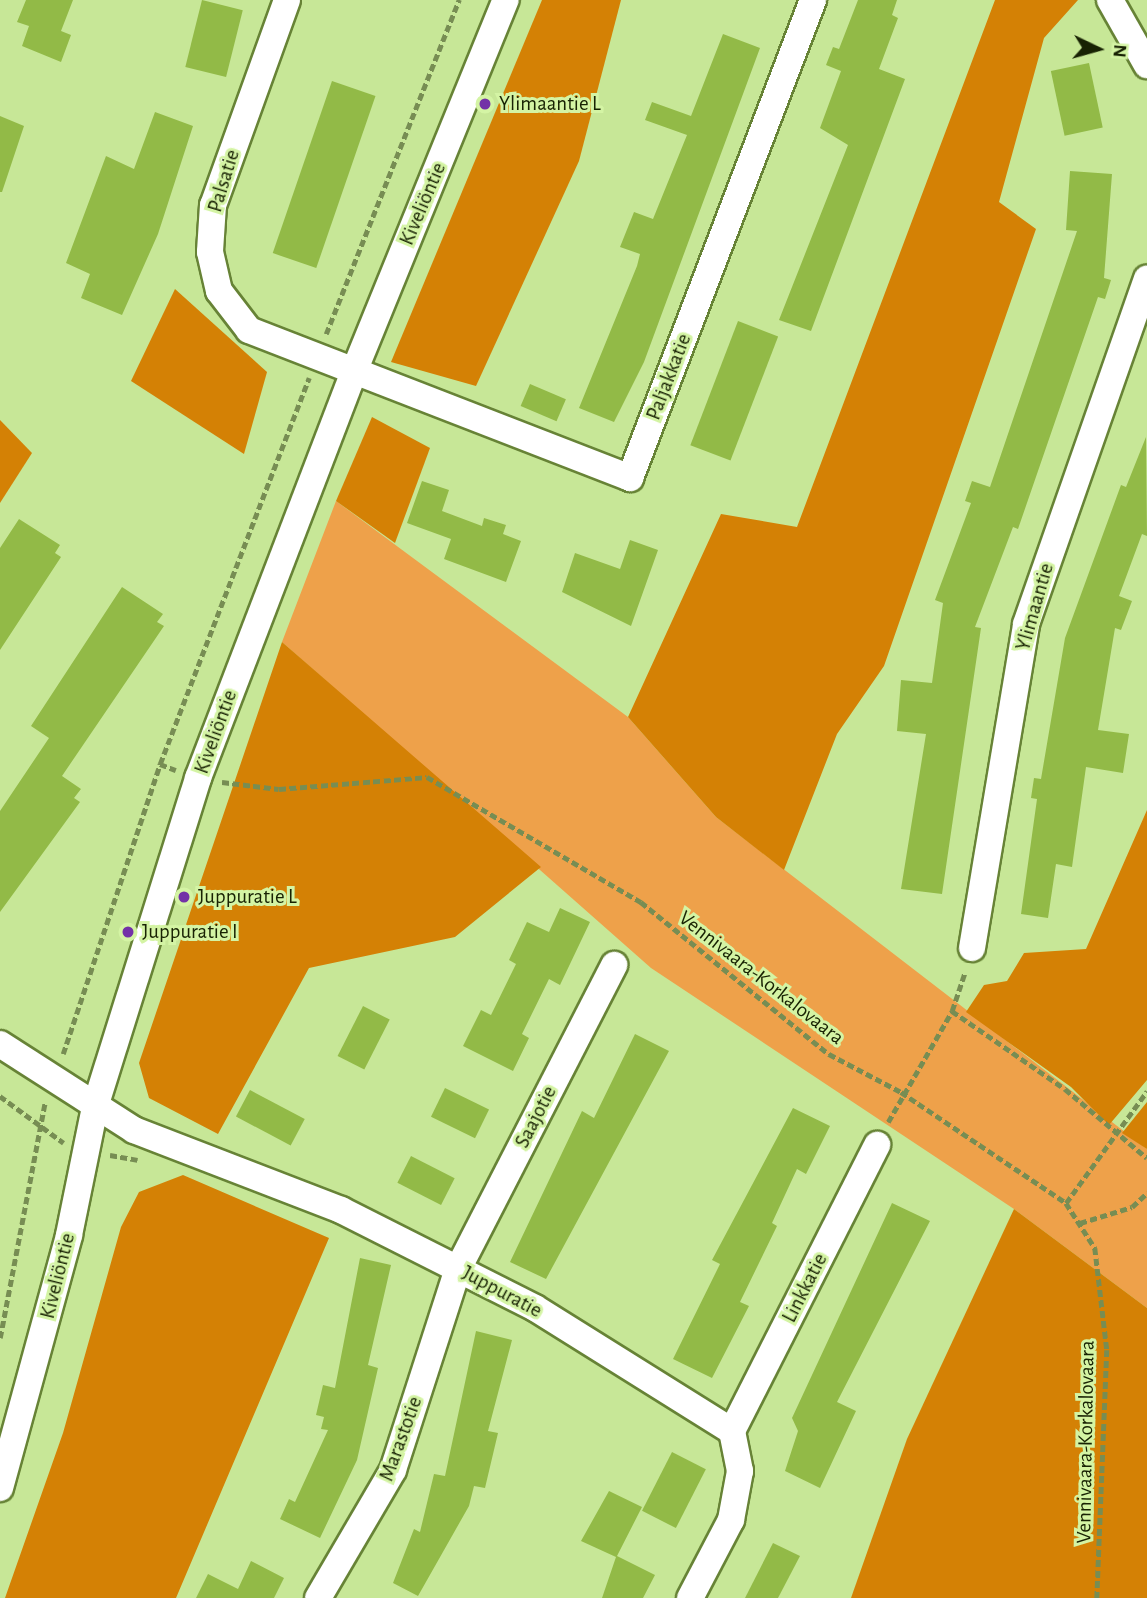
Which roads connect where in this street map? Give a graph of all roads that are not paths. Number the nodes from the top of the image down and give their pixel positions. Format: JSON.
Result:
{"nodes":[{"id":1,"x":287,"y":0,"type":"edge"},
{"id":2,"x":506,"y":0,"type":"edge"},
{"id":3,"x":813,"y":0,"type":"edge"},
{"id":4,"x":1110,"y":0,"type":"edge"},
{"id":5,"x":1147,"y":65,"type":"edge"},
{"id":6,"x":1147,"y":279,"type":"edge"},
{"id":7,"x":353,"y":374,"type":"junction"},
{"id":8,"x":972,"y":948,"type":"road end"},
{"id":9,"x":614,"y":965,"type":"dead end"},
{"id":10,"x":0,"y":1044,"type":"edge"},
{"id":11,"x":95,"y":1107,"type":"junction"},
{"id":12,"x":877,"y":1145,"type":"road end"},
{"id":13,"x":458,"y":1269,"type":"junction"},
{"id":14,"x":732,"y":1431,"type":"junction"},
{"id":15,"x":0,"y":1488,"type":"edge"},
{"id":16,"x":318,"y":1598,"type":"edge"},
{"id":17,"x":690,"y":1598,"type":"edge"}],
"edges":[{"from":1,"to":7,"type":"street","name":"Palsatie"},
{"from":2,"to":7,"type":"street","name":"Kiveliöntie"},
{"from":3,"to":7,"type":"street","name":"Paljakkatie"},
{"from":4,"to":5,"type":"street"},
{"from":6,"to":8,"type":"street","name":"Ylimaantie"},
{"from":7,"to":11,"type":"street","name":"Kiveliöntie"},
{"from":9,"to":13,"type":"street","name":"Saajotie"},
{"from":10,"to":11,"type":"street","name":"Juppuratie"},
{"from":11,"to":13,"type":"street","name":"Juppuratie"},
{"from":11,"to":15,"type":"street","name":"Kiveliöntie"},
{"from":12,"to":14,"type":"street","name":"Linkkatie"},
{"from":13,"to":14,"type":"street","name":"Juppuratie"},
{"from":13,"to":16,"type":"street","name":"Marastotie"},
{"from":14,"to":17,"type":"street"}]}
